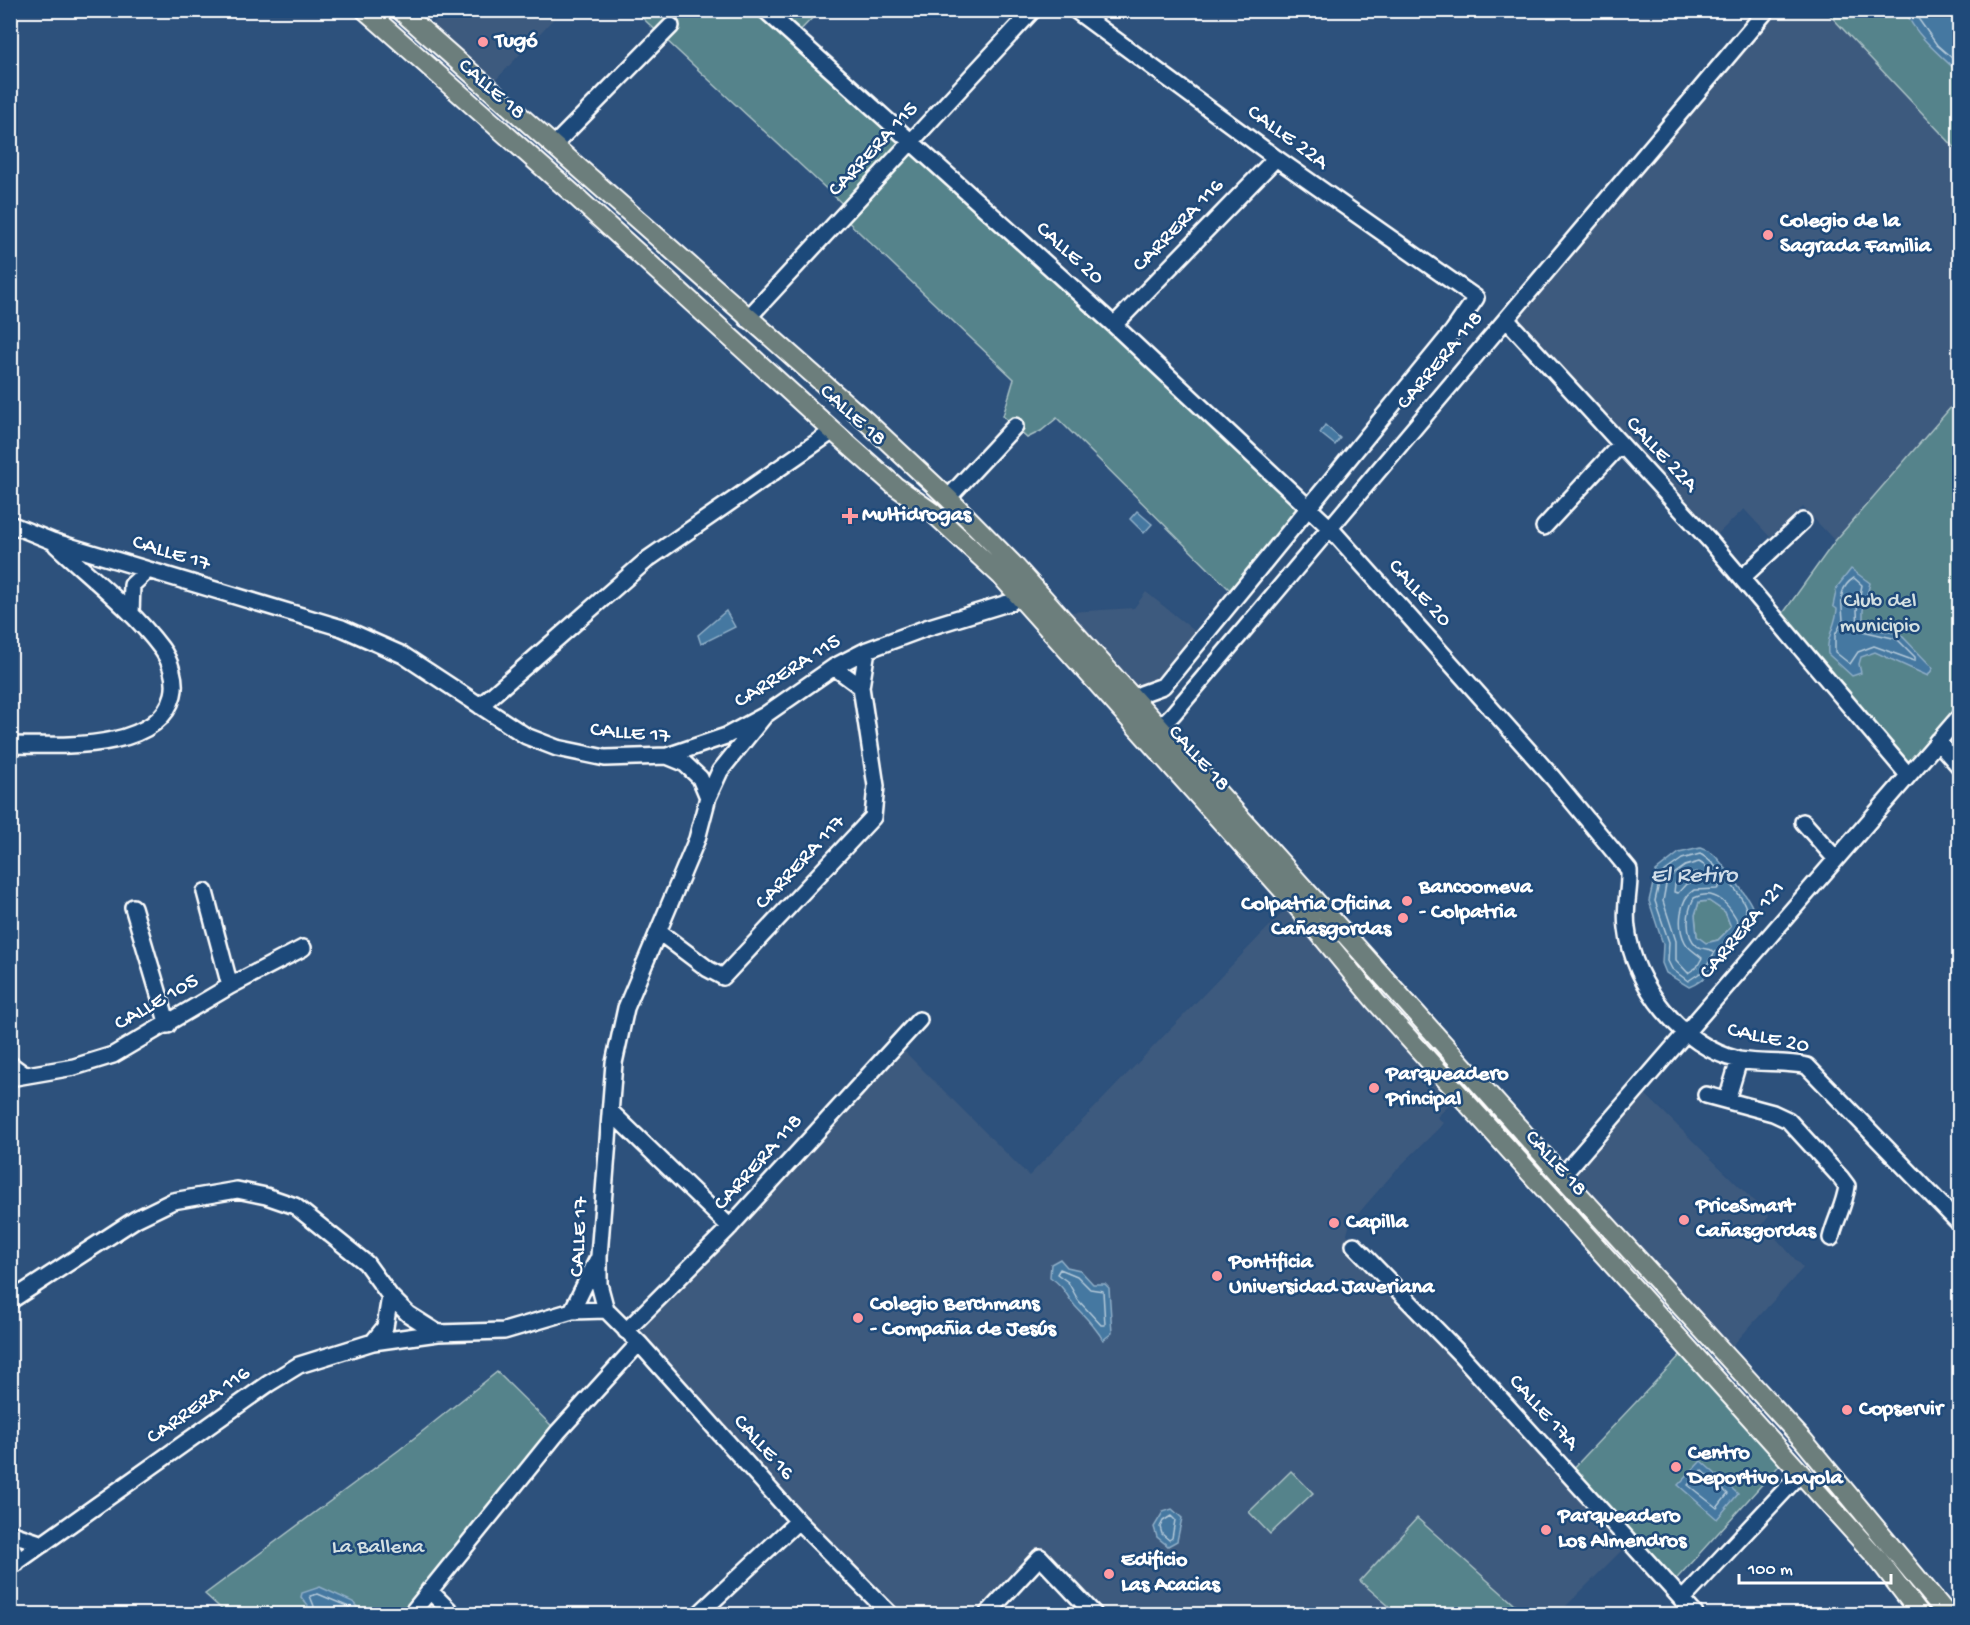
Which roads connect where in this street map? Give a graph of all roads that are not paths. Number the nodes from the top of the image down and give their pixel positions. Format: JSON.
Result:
{"nodes":[{"id":1,"x":365,"y":10,"type":"edge"},
{"id":2,"x":400,"y":10,"type":"edge"},
{"id":3,"x":765,"y":10,"type":"edge"},
{"id":4,"x":1034,"y":10,"type":"edge"},
{"id":5,"x":1075,"y":10,"type":"edge"},
{"id":6,"x":1767,"y":10,"type":"edge"},
{"id":7,"x":671,"y":26,"type":"dead end"},
{"id":8,"x":912,"y":142,"type":"junction"},
{"id":9,"x":553,"y":146,"type":"junction"},
{"id":10,"x":1276,"y":158,"type":"junction"},
{"id":11,"x":747,"y":319,"type":"junction"},
{"id":12,"x":1506,"y":319,"type":"junction"},
{"id":13,"x":1114,"y":325,"type":"junction"},
{"id":14,"x":1016,"y":426,"type":"dead end"},
{"id":15,"x":833,"y":431,"type":"junction"},
{"id":16,"x":1621,"y":444,"type":"junction"},
{"id":17,"x":948,"y":498,"type":"junction"},
{"id":18,"x":1309,"y":507,"type":"junction"},
{"id":19,"x":1803,"y":521,"type":"dead end"},
{"id":20,"x":10,"y":524,"type":"edge"},
{"id":21,"x":1544,"y":527,"type":"dead end"},
{"id":22,"x":1330,"y":528,"type":"junction"},
{"id":23,"x":52,"y":542,"type":"junction"},
{"id":24,"x":147,"y":571,"type":"junction"},
{"id":25,"x":1742,"y":578,"type":"junction"},
{"id":26,"x":1024,"y":589,"type":"junction"},
{"id":27,"x":131,"y":614,"type":"junction"},
{"id":28,"x":867,"y":650,"type":"junction"},
{"id":29,"x":834,"y":667,"type":"junction"},
{"id":30,"x":861,"y":687,"type":"junction"},
{"id":31,"x":1141,"y":694,"type":"dead end"},
{"id":32,"x":480,"y":706,"type":"junction"},
{"id":33,"x":765,"y":715,"type":"junction"},
{"id":34,"x":1959,"y":716,"type":"edge"},
{"id":35,"x":1154,"y":734,"type":"junction"},
{"id":36,"x":1937,"y":741,"type":"junction"},
{"id":37,"x":10,"y":745,"type":"edge"},
{"id":38,"x":667,"y":756,"type":"junction"},
{"id":39,"x":1959,"y":766,"type":"edge"},
{"id":40,"x":1908,"y":775,"type":"junction"},
{"id":41,"x":708,"y":797,"type":"junction"},
{"id":42,"x":1803,"y":822,"type":"dead end"},
{"id":43,"x":1835,"y":858,"type":"junction"},
{"id":44,"x":205,"y":892,"type":"dead end"},
{"id":45,"x":134,"y":907,"type":"dead end"},
{"id":46,"x":659,"y":932,"type":"junction"},
{"id":47,"x":303,"y":948,"type":"dead end"},
{"id":48,"x":230,"y":986,"type":"junction"},
{"id":49,"x":919,"y":1020,"type":"dead end"},
{"id":50,"x":168,"y":1025,"type":"junction"},
{"id":51,"x":1686,"y":1033,"type":"junction"},
{"id":52,"x":1740,"y":1060,"type":"junction"},
{"id":53,"x":10,"y":1064,"type":"edge"},
{"id":54,"x":18,"y":1077,"type":"edge"},
{"id":55,"x":1706,"y":1095,"type":"dead end"},
{"id":56,"x":1727,"y":1100,"type":"junction"},
{"id":57,"x":611,"y":1112,"type":"junction"},
{"id":58,"x":1562,"y":1176,"type":"junction"},
{"id":59,"x":1959,"y":1224,"type":"edge"},
{"id":60,"x":730,"y":1227,"type":"junction"},
{"id":61,"x":1831,"y":1238,"type":"dead end"},
{"id":62,"x":1354,"y":1245,"type":"dead end"},
{"id":63,"x":599,"y":1256,"type":"junction"},
{"id":64,"x":390,"y":1296,"type":"junction"},
{"id":65,"x":10,"y":1301,"type":"edge"},
{"id":66,"x":606,"y":1310,"type":"junction"},
{"id":67,"x":572,"y":1311,"type":"junction"},
{"id":68,"x":626,"y":1331,"type":"junction"},
{"id":69,"x":438,"y":1333,"type":"junction"},
{"id":70,"x":373,"y":1342,"type":"junction"},
{"id":71,"x":639,"y":1343,"type":"junction"},
{"id":72,"x":1801,"y":1473,"type":"junction"},
{"id":73,"x":798,"y":1521,"type":"junction"},
{"id":74,"x":10,"y":1533,"type":"edge"},
{"id":75,"x":10,"y":1539,"type":"edge"},
{"id":76,"x":43,"y":1544,"type":"junction"},
{"id":77,"x":14,"y":1565,"type":"edge"},
{"id":78,"x":429,"y":1590,"type":"junction"},
{"id":79,"x":1927,"y":1590,"type":"junction"},
{"id":80,"x":1682,"y":1600,"type":"junction"},
{"id":81,"x":1959,"y":1607,"type":"edge"},
{"id":82,"x":411,"y":1614,"type":"edge"},
{"id":83,"x":453,"y":1614,"type":"edge"},
{"id":84,"x":699,"y":1614,"type":"edge"},
{"id":85,"x":890,"y":1614,"type":"edge"},
{"id":86,"x":987,"y":1614,"type":"edge"},
{"id":87,"x":1094,"y":1614,"type":"edge"},
{"id":88,"x":1695,"y":1614,"type":"edge"},
{"id":89,"x":1920,"y":1614,"type":"edge"},
{"id":90,"x":1947,"y":1614,"type":"edge"}],
"edges":[{"from":1,"to":15,"type":"main road","name":"CALLE 18"},
{"from":2,"to":9,"type":"main road","name":"CALLE 18"},
{"from":3,"to":8,"type":"street","name":"CALLE 20"},
{"from":4,"to":8,"type":"street","name":"CARRERA 115"},
{"from":5,"to":10,"type":"street","name":"CALLE 22A"},
{"from":6,"to":12,"type":"street","name":"CARRERA 118"},
{"from":7,"to":9,"type":"street"},
{"from":8,"to":11,"type":"street","name":"CARRERA 115"},
{"from":8,"to":13,"type":"street","name":"CALLE 20"},
{"from":9,"to":11,"type":"main road","name":"CALLE 18"},
{"from":10,"to":13,"type":"street","name":"CARRERA 116"},
{"from":10,"to":18,"type":"street","name":"CALLE 22A"},
{"from":11,"to":17,"type":"main road","name":"CALLE 18"},
{"from":12,"to":16,"type":"street","name":"CALLE 22A"},
{"from":12,"to":22,"type":"street","name":"CARRERA 118"},
{"from":13,"to":18,"type":"street","name":"CALLE 20"},
{"from":14,"to":17,"type":"street"},
{"from":15,"to":26,"type":"main road","name":"CALLE 18"},
{"from":15,"to":32,"type":"street"},
{"from":16,"to":21,"type":"street"},
{"from":16,"to":25,"type":"street","name":"CALLE 22A"},
{"from":17,"to":26,"type":"main road","name":"CALLE 18"},
{"from":18,"to":22,"type":"street","name":"CALLE 20"},
{"from":18,"to":31,"type":"street"},
{"from":19,"to":25,"type":"street"},
{"from":20,"to":23,"type":"street","name":"CALLE 17"},
{"from":22,"to":35,"type":"street","name":"CARRERA 118"},
{"from":22,"to":51,"type":"street","name":"CALLE 20"},
{"from":23,"to":24,"type":"street","name":"CALLE 17"},
{"from":23,"to":27,"type":"street"},
{"from":24,"to":27,"type":"street"},
{"from":24,"to":32,"type":"street","name":"CALLE 17"},
{"from":25,"to":40,"type":"street","name":"CALLE 22A"},
{"from":26,"to":28,"type":"street","name":"CARRERA 115"},
{"from":26,"to":35,"type":"main road","name":"CALLE 18"},
{"from":27,"to":37,"type":"street"},
{"from":28,"to":29,"type":"street","name":"CARRERA 115"},
{"from":28,"to":30,"type":"street","name":"CARRERA 117"},
{"from":29,"to":30,"type":"street"},
{"from":29,"to":33,"type":"street","name":"CARRERA 115"},
{"from":30,"to":46,"type":"street","name":"CARRERA 117"},
{"from":32,"to":38,"type":"street","name":"CALLE 17"},
{"from":33,"to":38,"type":"street","name":"CARRERA 115"},
{"from":33,"to":41,"type":"street"},
{"from":34,"to":36,"type":"street","name":"CARRERA 121"},
{"from":35,"to":58,"type":"main road","name":"CALLE 18"},
{"from":35,"to":72,"type":"main road","name":"CALLE 18"},
{"from":36,"to":39,"type":"street"},
{"from":36,"to":40,"type":"street","name":"CARRERA 121"},
{"from":38,"to":41,"type":"street","name":"CALLE 17"},
{"from":40,"to":43,"type":"street","name":"CARRERA 121"},
{"from":41,"to":46,"type":"street","name":"CALLE 17"},
{"from":42,"to":43,"type":"street"},
{"from":43,"to":51,"type":"street","name":"CARRERA 121"},
{"from":44,"to":48,"type":"street"},
{"from":45,"to":50,"type":"street"},
{"from":46,"to":57,"type":"street","name":"CALLE 17"},
{"from":47,"to":48,"type":"street","name":"CALLE 105"},
{"from":48,"to":50,"type":"street","name":"CALLE 105"},
{"from":49,"to":60,"type":"street","name":"CARRERA 118"},
{"from":50,"to":54,"type":"street","name":"CALLE 105"},
{"from":51,"to":52,"type":"street","name":"CALLE 20"},
{"from":51,"to":58,"type":"street","name":"CARRERA 121"},
{"from":52,"to":56,"type":"street"},
{"from":52,"to":59,"type":"street","name":"CALLE 20"},
{"from":53,"to":54,"type":"street","name":"CALLE 105"},
{"from":55,"to":56,"type":"street"},
{"from":56,"to":61,"type":"street"},
{"from":57,"to":60,"type":"street"},
{"from":57,"to":63,"type":"street","name":"CALLE 17"},
{"from":58,"to":79,"type":"main road","name":"CALLE 18"},
{"from":60,"to":68,"type":"street","name":"CARRERA 118"},
{"from":62,"to":80,"type":"street","name":"CALLE 17A"},
{"from":63,"to":66,"type":"street","name":"CALLE 17"},
{"from":63,"to":67,"type":"street"},
{"from":64,"to":65,"type":"street"},
{"from":64,"to":69,"type":"street"},
{"from":64,"to":70,"type":"street"},
{"from":66,"to":67,"type":"street","name":"CARRERA 116"},
{"from":66,"to":68,"type":"street","name":"CALLE 16"},
{"from":67,"to":69,"type":"street","name":"CARRERA 116"},
{"from":68,"to":71,"type":"street","name":"CALLE 16"},
{"from":69,"to":70,"type":"street","name":"CARRERA 116"},
{"from":70,"to":76,"type":"street","name":"CARRERA 116"},
{"from":71,"to":73,"type":"street","name":"CALLE 16"},
{"from":71,"to":78,"type":"street"},
{"from":72,"to":80,"type":"street"},
{"from":72,"to":89,"type":"main road","name":"CALLE 18"},
{"from":73,"to":84,"type":"street"},
{"from":73,"to":85,"type":"street","name":"CALLE 16"},
{"from":74,"to":76,"type":"street"},
{"from":75,"to":77,"type":"street"},
{"from":76,"to":77,"type":"street","name":"CARRERA 116"},
{"from":78,"to":82,"type":"street"},
{"from":78,"to":83,"type":"street"},
{"from":79,"to":81,"type":"main road"},
{"from":79,"to":90,"type":"main road","name":"CALLE 18"},
{"from":80,"to":88,"type":"street","name":"CALLE 17A"},
{"from":86,"to":87,"type":"street"}]}
